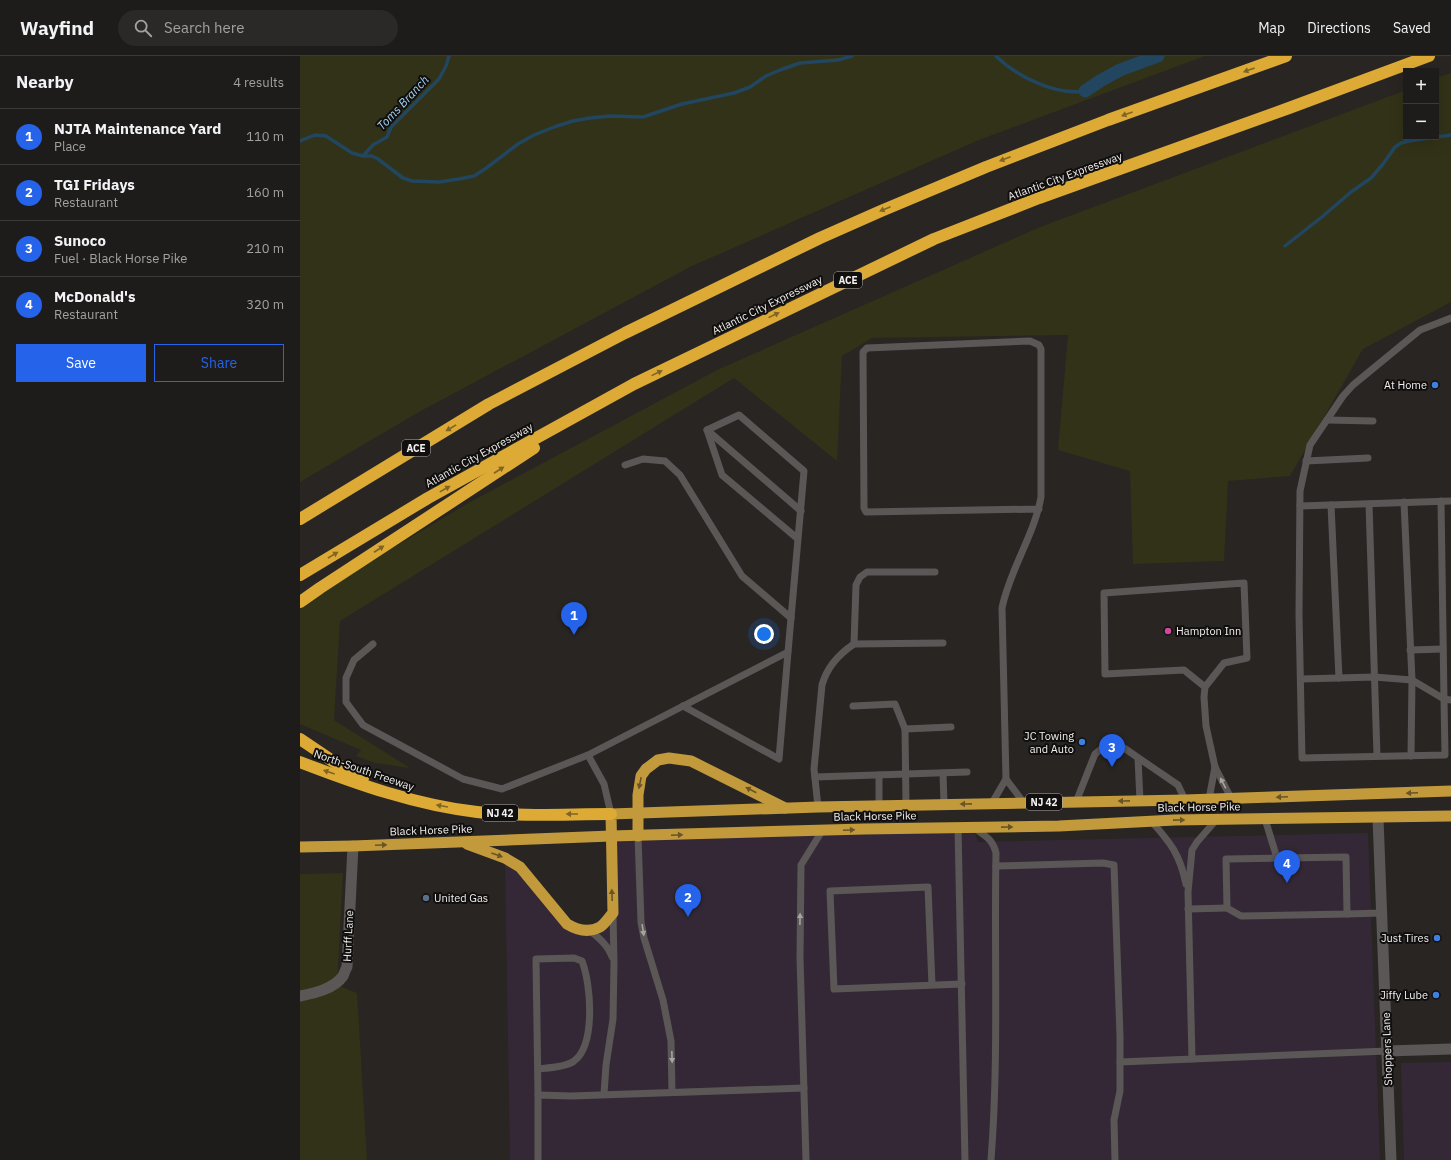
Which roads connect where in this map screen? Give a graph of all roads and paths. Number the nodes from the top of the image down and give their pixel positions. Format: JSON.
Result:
{"nodes":[{"id":1,"x":1286,"y":56,"type":"edge"},
{"id":2,"x":1429,"y":56,"type":"edge"},
{"id":3,"x":1451,"y":318,"type":"edge"},
{"id":4,"x":634,"y":384,"type":"junction"},
{"id":5,"x":1327,"y":420,"type":"junction"},
{"id":6,"x":1373,"y":421,"type":"dead end"},
{"id":7,"x":707,"y":430,"type":"junction"},
{"id":8,"x":1368,"y":458,"type":"dead end"},
{"id":9,"x":1306,"y":461,"type":"junction"},
{"id":10,"x":625,"y":465,"type":"dead end"},
{"id":11,"x":348,"y":490,"type":"junction"},
{"id":12,"x":1441,"y":501,"type":"junction"},
{"id":13,"x":1451,"y":501,"type":"edge"},
{"id":14,"x":1404,"y":502,"type":"junction"},
{"id":15,"x":1369,"y":504,"type":"junction"},
{"id":16,"x":1331,"y":505,"type":"junction"},
{"id":17,"x":1300,"y":506,"type":"junction"},
{"id":18,"x":1039,"y":509,"type":"junction"},
{"id":19,"x":801,"y":511,"type":"junction"},
{"id":20,"x":300,"y":513,"type":"edge"},
{"id":21,"x":300,"y":519,"type":"edge"},
{"id":22,"x":798,"y":539,"type":"junction"},
{"id":23,"x":935,"y":572,"type":"dead end"},
{"id":24,"x":300,"y":576,"type":"edge"},
{"id":25,"x":300,"y":602,"type":"edge"},
{"id":26,"x":791,"y":618,"type":"junction"},
{"id":27,"x":943,"y":643,"type":"dead end"},
{"id":28,"x":373,"y":644,"type":"dead end"},
{"id":29,"x":854,"y":644,"type":"junction"},
{"id":30,"x":1443,"y":649,"type":"junction"},
{"id":31,"x":1410,"y":650,"type":"junction"},
{"id":32,"x":788,"y":652,"type":"junction"},
{"id":33,"x":1374,"y":677,"type":"junction"},
{"id":34,"x":1339,"y":678,"type":"junction"},
{"id":35,"x":1302,"y":679,"type":"junction"},
{"id":36,"x":1412,"y":680,"type":"junction"},
{"id":37,"x":1206,"y":687,"type":"junction"},
{"id":38,"x":1447,"y":700,"type":"edge"},
{"id":39,"x":683,"y":706,"type":"junction"},
{"id":40,"x":854,"y":706,"type":"dead end"},
{"id":41,"x":951,"y":727,"type":"dead end"},
{"id":42,"x":905,"y":729,"type":"junction"},
{"id":43,"x":300,"y":739,"type":"edge"},
{"id":44,"x":588,"y":755,"type":"junction"},
{"id":45,"x":1377,"y":756,"type":"junction"},
{"id":46,"x":1411,"y":756,"type":"junction"},
{"id":47,"x":1138,"y":758,"type":"junction"},
{"id":48,"x":300,"y":762,"type":"edge"},
{"id":49,"x":1215,"y":767,"type":"junction"},
{"id":50,"x":966,"y":772,"type":"dead end"},
{"id":51,"x":943,"y":773,"type":"junction"},
{"id":52,"x":906,"y":774,"type":"junction"},
{"id":53,"x":879,"y":775,"type":"junction"},
{"id":54,"x":815,"y":777,"type":"junction"},
{"id":55,"x":1006,"y":779,"type":"junction"},
{"id":56,"x":1451,"y":791,"type":"edge"},
{"id":57,"x":392,"y":795,"type":"junction"},
{"id":58,"x":1231,"y":798,"type":"junction"},
{"id":59,"x":1209,"y":799,"type":"junction"},
{"id":60,"x":1185,"y":800,"type":"junction"},
{"id":61,"x":1140,"y":801,"type":"junction"},
{"id":62,"x":1076,"y":802,"type":"junction"},
{"id":63,"x":992,"y":803,"type":"junction"},
{"id":64,"x":1024,"y":803,"type":"junction"},
{"id":65,"x":944,"y":804,"type":"junction"},
{"id":66,"x":906,"y":805,"type":"junction"},
{"id":67,"x":879,"y":806,"type":"junction"},
{"id":68,"x":818,"y":807,"type":"junction"},
{"id":69,"x":785,"y":808,"type":"junction"},
{"id":70,"x":638,"y":813,"type":"junction"},
{"id":71,"x":611,"y":814,"type":"junction"},
{"id":72,"x":1451,"y":816,"type":"edge"},
{"id":73,"x":1378,"y":818,"type":"junction"},
{"id":74,"x":1217,"y":819,"type":"junction"},
{"id":75,"x":1265,"y":819,"type":"junction"},
{"id":76,"x":1151,"y":821,"type":"junction"},
{"id":77,"x":973,"y":827,"type":"junction"},
{"id":78,"x":958,"y":828,"type":"junction"},
{"id":79,"x":822,"y":831,"type":"junction"},
{"id":80,"x":611,"y":836,"type":"junction"},
{"id":81,"x":638,"y":836,"type":"junction"},
{"id":82,"x":461,"y":842,"type":"junction"},
{"id":83,"x":353,"y":846,"type":"junction"},
{"id":84,"x":300,"y":847,"type":"edge"},
{"id":85,"x":1277,"y":858,"type":"junction"},
{"id":86,"x":996,"y":866,"type":"junction"},
{"id":87,"x":1188,"y":892,"type":"junction"},
{"id":88,"x":1227,"y":908,"type":"junction"},
{"id":89,"x":1188,"y":909,"type":"junction"},
{"id":90,"x":613,"y":913,"type":"junction"},
{"id":91,"x":1382,"y":913,"type":"junction"},
{"id":92,"x":1347,"y":914,"type":"junction"},
{"id":93,"x":589,"y":930,"type":"junction"},
{"id":94,"x":614,"y":963,"type":"junction"},
{"id":95,"x":962,"y":984,"type":"junction"},
{"id":96,"x":932,"y":985,"type":"junction"},
{"id":97,"x":300,"y":996,"type":"edge"},
{"id":98,"x":1451,"y":1049,"type":"edge"},
{"id":99,"x":1387,"y":1051,"type":"junction"},
{"id":100,"x":1192,"y":1059,"type":"junction"},
{"id":101,"x":1120,"y":1062,"type":"junction"},
{"id":102,"x":538,"y":1069,"type":"junction"},
{"id":103,"x":804,"y":1088,"type":"junction"},
{"id":104,"x":672,"y":1092,"type":"junction"},
{"id":105,"x":604,"y":1094,"type":"junction"},
{"id":106,"x":538,"y":1095,"type":"junction"},
{"id":107,"x":538,"y":1160,"type":"edge"},
{"id":108,"x":806,"y":1160,"type":"edge"},
{"id":109,"x":965,"y":1160,"type":"edge"},
{"id":110,"x":991,"y":1160,"type":"edge"},
{"id":111,"x":1115,"y":1160,"type":"edge"},
{"id":112,"x":1391,"y":1160,"type":"edge"}],
"edges":[{"from":1,"to":11,"type":"highway","number":"ACE","one_way":true},
{"from":4,"to":2,"type":"highway","name":"Atlantic City Expressway","number":"ACE","one_way":true},
{"from":3,"to":5,"type":"lane"},
{"from":24,"to":4,"type":"highway","name":"Atlantic City Expressway","number":"ACE","one_way":true},
{"from":25,"to":4,"type":"highway","one_way":true},
{"from":5,"to":6,"type":"lane"},
{"from":5,"to":9,"type":"lane"},
{"from":7,"to":19,"type":"lane"},
{"from":7,"to":19,"type":"lane"},
{"from":7,"to":22,"type":"lane"},
{"from":8,"to":9,"type":"lane"},
{"from":9,"to":17,"type":"lane"},
{"from":10,"to":26,"type":"lane"},
{"from":11,"to":20,"type":"highway"},
{"from":11,"to":21,"type":"highway","number":"ACE"},
{"from":12,"to":13,"type":"lane"},
{"from":12,"to":14,"type":"lane"},
{"from":12,"to":30,"type":"lane"},
{"from":14,"to":15,"type":"lane"},
{"from":14,"to":31,"type":"lane"},
{"from":15,"to":16,"type":"lane"},
{"from":15,"to":33,"type":"lane"},
{"from":16,"to":17,"type":"lane"},
{"from":16,"to":34,"type":"lane"},
{"from":17,"to":35,"type":"lane"},
{"from":18,"to":18,"type":"lane"},
{"from":18,"to":55,"type":"lane"},
{"from":19,"to":22,"type":"lane"},
{"from":22,"to":26,"type":"lane"},
{"from":23,"to":29,"type":"lane"},
{"from":26,"to":32,"type":"lane"},
{"from":27,"to":29,"type":"lane"},
{"from":28,"to":44,"type":"lane"},
{"from":29,"to":54,"type":"lane"},
{"from":30,"to":31,"type":"lane"},
{"from":30,"to":38,"type":"lane"},
{"from":31,"to":36,"type":"lane"},
{"from":32,"to":39,"type":"lane"},
{"from":32,"to":39,"type":"lane"},
{"from":33,"to":34,"type":"lane"},
{"from":33,"to":36,"type":"lane"},
{"from":33,"to":45,"type":"lane"},
{"from":34,"to":35,"type":"lane"},
{"from":35,"to":45,"type":"lane"},
{"from":36,"to":38,"type":"lane"},
{"from":36,"to":46,"type":"lane"},
{"from":37,"to":37,"type":"lane"},
{"from":37,"to":49,"type":"lane"},
{"from":38,"to":46,"type":"lane"},
{"from":39,"to":44,"type":"lane"},
{"from":40,"to":42,"type":"lane"},
{"from":41,"to":42,"type":"lane"},
{"from":42,"to":52,"type":"lane"},
{"from":43,"to":57,"type":"highway"},
{"from":44,"to":71,"type":"lane"},
{"from":45,"to":46,"type":"lane"},
{"from":47,"to":60,"type":"lane"},
{"from":47,"to":61,"type":"lane"},
{"from":47,"to":62,"type":"lane"},
{"from":57,"to":48,"type":"highway","name":"North-South Freeway","number":"NJ 42","one_way":true},
{"from":58,"to":49,"type":"lane","one_way":true},
{"from":49,"to":59,"type":"lane"},
{"from":50,"to":51,"type":"lane"},
{"from":51,"to":52,"type":"lane"},
{"from":51,"to":65,"type":"lane"},
{"from":52,"to":53,"type":"lane"},
{"from":52,"to":66,"type":"lane"},
{"from":53,"to":54,"type":"lane"},
{"from":53,"to":67,"type":"lane"},
{"from":54,"to":68,"type":"lane"},
{"from":55,"to":63,"type":"lane"},
{"from":55,"to":64,"type":"lane"},
{"from":56,"to":58,"type":"highway","name":"Black Horse Pike","number":"NJ 42","one_way":true},
{"from":71,"to":57,"type":"highway","name":"North-South Freeway","number":"NJ 42","one_way":true},
{"from":58,"to":59,"type":"highway","name":"Black Horse Pike","number":"NJ 42"},
{"from":59,"to":60,"type":"highway","name":"Black Horse Pike","number":"NJ 42"},
{"from":60,"to":61,"type":"highway","name":"Black Horse Pike","number":"NJ 42"},
{"from":61,"to":62,"type":"highway","name":"Black Horse Pike","number":"NJ 42","one_way":true},
{"from":62,"to":64,"type":"highway","name":"Black Horse Pike","number":"NJ 42"},
{"from":63,"to":64,"type":"highway","name":"Black Horse Pike","number":"NJ 42"},
{"from":63,"to":65,"type":"highway","name":"Black Horse Pike","number":"NJ 42","one_way":true},
{"from":65,"to":66,"type":"highway","name":"Black Horse Pike","number":"NJ 42"},
{"from":66,"to":67,"type":"highway","name":"Black Horse Pike","number":"NJ 42"},
{"from":67,"to":68,"type":"highway","name":"Black Horse Pike","number":"NJ 42"},
{"from":68,"to":69,"type":"highway","name":"Black Horse Pike","number":"NJ 42"},
{"from":69,"to":70,"type":"highway","name":"Black Horse Pike","number":"NJ 42"},
{"from":69,"to":70,"type":"highway","one_way":true},
{"from":70,"to":71,"type":"highway","name":"Black Horse Pike","number":"NJ 42"},
{"from":70,"to":81,"type":"highway"},
{"from":71,"to":80,"type":"highway"},
{"from":72,"to":73,"type":"highway","name":"Black Horse Pike","number":"NJ 42"},
{"from":73,"to":75,"type":"highway","name":"Black Horse Pike","number":"NJ 42"},
{"from":73,"to":91,"type":"street","name":"Shoppers Lane"},
{"from":74,"to":75,"type":"highway","name":"Black Horse Pike","number":"NJ 42"},
{"from":76,"to":74,"type":"highway","name":"Black Horse Pike","number":"NJ 42","one_way":true},
{"from":74,"to":87,"type":"lane"},
{"from":75,"to":85,"type":"lane"},
{"from":77,"to":76,"type":"highway","name":"Black Horse Pike","number":"NJ 42","one_way":true},
{"from":76,"to":87,"type":"lane"},
{"from":77,"to":78,"type":"highway","name":"Black Horse Pike","number":"NJ 42"},
{"from":77,"to":86,"type":"lane"},
{"from":79,"to":78,"type":"highway","name":"Black Horse Pike","number":"NJ 42","one_way":true},
{"from":78,"to":95,"type":"lane"},
{"from":81,"to":79,"type":"highway","name":"Black Horse Pike","number":"NJ 42","one_way":true},
{"from":103,"to":79,"type":"lane","one_way":true},
{"from":80,"to":81,"type":"highway","name":"Black Horse Pike","number":"NJ 42"},
{"from":80,"to":82,"type":"highway","name":"Black Horse Pike","number":"NJ 42"},
{"from":90,"to":80,"type":"highway","one_way":true},
{"from":81,"to":104,"type":"lane","one_way":true},
{"from":83,"to":82,"type":"highway","name":"Black Horse Pike","number":"NJ 42","one_way":true},
{"from":82,"to":93,"type":"highway","one_way":true},
{"from":83,"to":84,"type":"highway","name":"Black Horse Pike","number":"NJ 42"},
{"from":83,"to":97,"type":"street","name":"Hurff Lane"},
{"from":85,"to":88,"type":"lane"},
{"from":85,"to":92,"type":"lane"},
{"from":86,"to":101,"type":"lane"},
{"from":86,"to":110,"type":"lane"},
{"from":87,"to":89,"type":"lane"},
{"from":88,"to":89,"type":"lane"},
{"from":88,"to":92,"type":"lane"},
{"from":89,"to":100,"type":"lane"},
{"from":90,"to":93,"type":"highway"},
{"from":90,"to":94,"type":"lane"},
{"from":91,"to":92,"type":"lane"},
{"from":91,"to":99,"type":"street","name":"Shoppers Lane"},
{"from":93,"to":94,"type":"lane"},
{"from":94,"to":105,"type":"lane"},
{"from":95,"to":96,"type":"lane"},
{"from":95,"to":109,"type":"lane"},
{"from":96,"to":96,"type":"lane"},
{"from":98,"to":99,"type":"street"},
{"from":99,"to":100,"type":"lane"},
{"from":99,"to":112,"type":"street","name":"Shoppers Lane"},
{"from":100,"to":101,"type":"lane"},
{"from":101,"to":111,"type":"lane"},
{"from":102,"to":102,"type":"lane"},
{"from":102,"to":106,"type":"lane"},
{"from":103,"to":104,"type":"lane"},
{"from":103,"to":108,"type":"lane"},
{"from":104,"to":105,"type":"lane"},
{"from":105,"to":106,"type":"lane"},
{"from":106,"to":107,"type":"lane"}]}
